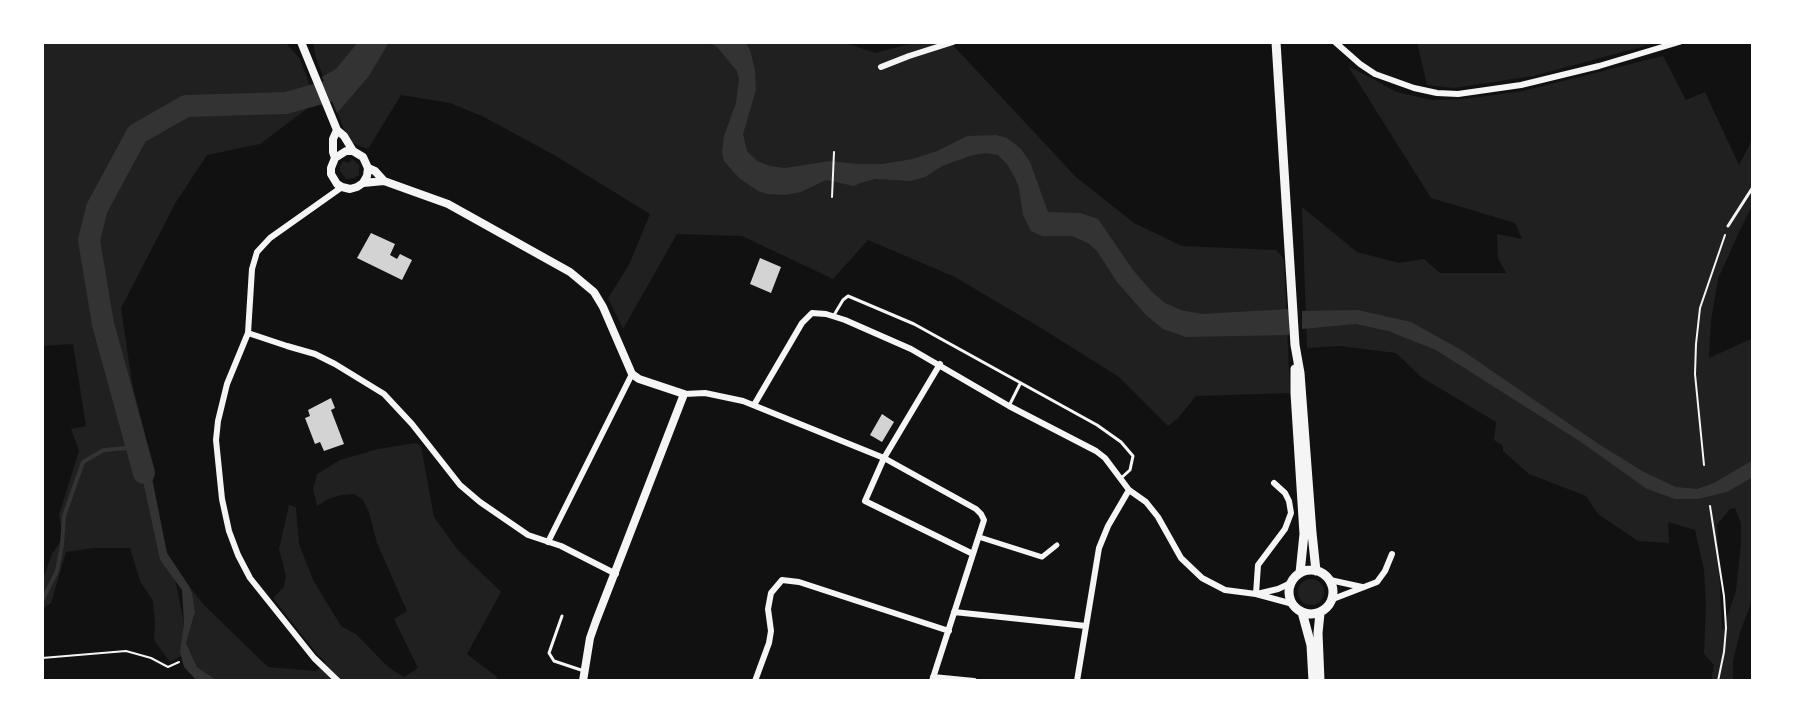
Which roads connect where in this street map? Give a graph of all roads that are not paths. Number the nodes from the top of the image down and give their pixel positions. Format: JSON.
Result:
{"nodes":[{"id":1,"x":301,"y":42,"type":"edge"},
{"id":2,"x":953,"y":42,"type":"edge"},
{"id":3,"x":1276,"y":42,"type":"edge"},
{"id":4,"x":1335,"y":42,"type":"edge"},
{"id":5,"x":1679,"y":42,"type":"edge"},
{"id":6,"x":881,"y":67,"type":"dead end"},
{"id":7,"x":337,"y":130,"type":"junction"},
{"id":8,"x":353,"y":151,"type":"junction"},
{"id":9,"x":335,"y":158,"type":"junction"},
{"id":10,"x":368,"y":168,"type":"junction"},
{"id":11,"x":384,"y":181,"type":"junction"},
{"id":12,"x":363,"y":183,"type":"junction"},
{"id":13,"x":342,"y":187,"type":"junction"},
{"id":14,"x":1753,"y":187,"type":"edge"},
{"id":15,"x":1728,"y":226,"type":"road end"},
{"id":16,"x":833,"y":316,"type":"junction"},
{"id":17,"x":248,"y":333,"type":"junction"},
{"id":18,"x":1295,"y":350,"type":"junction"},
{"id":19,"x":940,"y":364,"type":"junction"},
{"id":20,"x":632,"y":374,"type":"junction"},
{"id":21,"x":1020,"y":383,"type":"junction"},
{"id":22,"x":684,"y":394,"type":"junction"},
{"id":23,"x":754,"y":405,"type":"junction"},
{"id":24,"x":1009,"y":406,"type":"junction"},
{"id":25,"x":884,"y":458,"type":"junction"},
{"id":26,"x":1120,"y":479,"type":"junction"},
{"id":27,"x":1274,"y":483,"type":"dead end"},
{"id":28,"x":1129,"y":490,"type":"junction"},
{"id":29,"x":979,"y":537,"type":"junction"},
{"id":30,"x":548,"y":542,"type":"junction"},
{"id":31,"x":1057,"y":545,"type":"dead end"},
{"id":32,"x":973,"y":554,"type":"junction"},
{"id":33,"x":1392,"y":554,"type":"dead end"},
{"id":34,"x":1316,"y":571,"type":"junction"},
{"id":35,"x":1300,"y":573,"type":"junction"},
{"id":36,"x":616,"y":574,"type":"junction"},
{"id":37,"x":1330,"y":580,"type":"junction"},
{"id":38,"x":1291,"y":583,"type":"junction"},
{"id":39,"x":1362,"y":587,"type":"junction"},
{"id":40,"x":1256,"y":594,"type":"junction"},
{"id":41,"x":1333,"y":599,"type":"junction"},
{"id":42,"x":1293,"y":604,"type":"junction"},
{"id":43,"x":954,"y":612,"type":"junction"},
{"id":44,"x":1302,"y":612,"type":"junction"},
{"id":45,"x":1320,"y":613,"type":"junction"},
{"id":46,"x":562,"y":616,"type":"dead end"},
{"id":47,"x":1086,"y":626,"type":"junction"},
{"id":48,"x":949,"y":631,"type":"junction"},
{"id":49,"x":584,"y":676,"type":"edge"},
{"id":50,"x":933,"y":679,"type":"edge"},
{"id":51,"x":338,"y":681,"type":"edge"},
{"id":52,"x":755,"y":681,"type":"edge"},
{"id":53,"x":974,"y":681,"type":"edge"},
{"id":54,"x":1077,"y":681,"type":"edge"},
{"id":55,"x":1313,"y":681,"type":"edge"},
{"id":56,"x":1320,"y":681,"type":"edge"}],
"edges":[{"from":1,"to":7,"type":"street"},
{"from":2,"to":6,"type":"street"},
{"from":3,"to":18,"type":"main road"},
{"from":4,"to":5,"type":"street"},
{"from":7,"to":8,"type":"street"},
{"from":7,"to":9,"type":"street"},
{"from":8,"to":9,"type":"street"},
{"from":8,"to":10,"type":"street"},
{"from":9,"to":13,"type":"street"},
{"from":10,"to":11,"type":"street"},
{"from":10,"to":12,"type":"street"},
{"from":11,"to":12,"type":"street"},
{"from":11,"to":20,"type":"street"},
{"from":12,"to":13,"type":"street"},
{"from":13,"to":17,"type":"street"},
{"from":14,"to":15,"type":"lane"},
{"from":16,"to":19,"type":"street"},
{"from":16,"to":21,"type":"lane"},
{"from":16,"to":23,"type":"street"},
{"from":17,"to":30,"type":"street"},
{"from":17,"to":51,"type":"street"},
{"from":18,"to":34,"type":"main road"},
{"from":18,"to":35,"type":"main road"},
{"from":19,"to":24,"type":"street"},
{"from":19,"to":25,"type":"street"},
{"from":20,"to":22,"type":"street"},
{"from":20,"to":30,"type":"street"},
{"from":21,"to":24,"type":"lane"},
{"from":21,"to":26,"type":"lane"},
{"from":22,"to":23,"type":"street"},
{"from":22,"to":36,"type":"street"},
{"from":23,"to":25,"type":"street"},
{"from":24,"to":26,"type":"street"},
{"from":25,"to":29,"type":"street"},
{"from":25,"to":32,"type":"street"},
{"from":26,"to":28,"type":"street"},
{"from":27,"to":40,"type":"street"},
{"from":28,"to":40,"type":"street"},
{"from":28,"to":47,"type":"street"},
{"from":29,"to":31,"type":"street"},
{"from":29,"to":32,"type":"street"},
{"from":30,"to":36,"type":"street"},
{"from":32,"to":43,"type":"street"},
{"from":33,"to":39,"type":"street"},
{"from":34,"to":35,"type":"main road"},
{"from":34,"to":37,"type":"main road"},
{"from":35,"to":38,"type":"main road"},
{"from":36,"to":49,"type":"street"},
{"from":37,"to":39,"type":"street"},
{"from":37,"to":41,"type":"main road"},
{"from":38,"to":40,"type":"street"},
{"from":38,"to":42,"type":"main road"},
{"from":39,"to":41,"type":"street"},
{"from":40,"to":42,"type":"street"},
{"from":41,"to":45,"type":"main road"},
{"from":42,"to":44,"type":"main road"},
{"from":43,"to":47,"type":"street"},
{"from":43,"to":48,"type":"street"},
{"from":44,"to":45,"type":"main road"},
{"from":44,"to":55,"type":"main road"},
{"from":45,"to":56,"type":"main road"},
{"from":46,"to":49,"type":"lane"},
{"from":47,"to":54,"type":"street"},
{"from":48,"to":50,"type":"street"},
{"from":48,"to":52,"type":"street"},
{"from":50,"to":53,"type":"street"}]}
